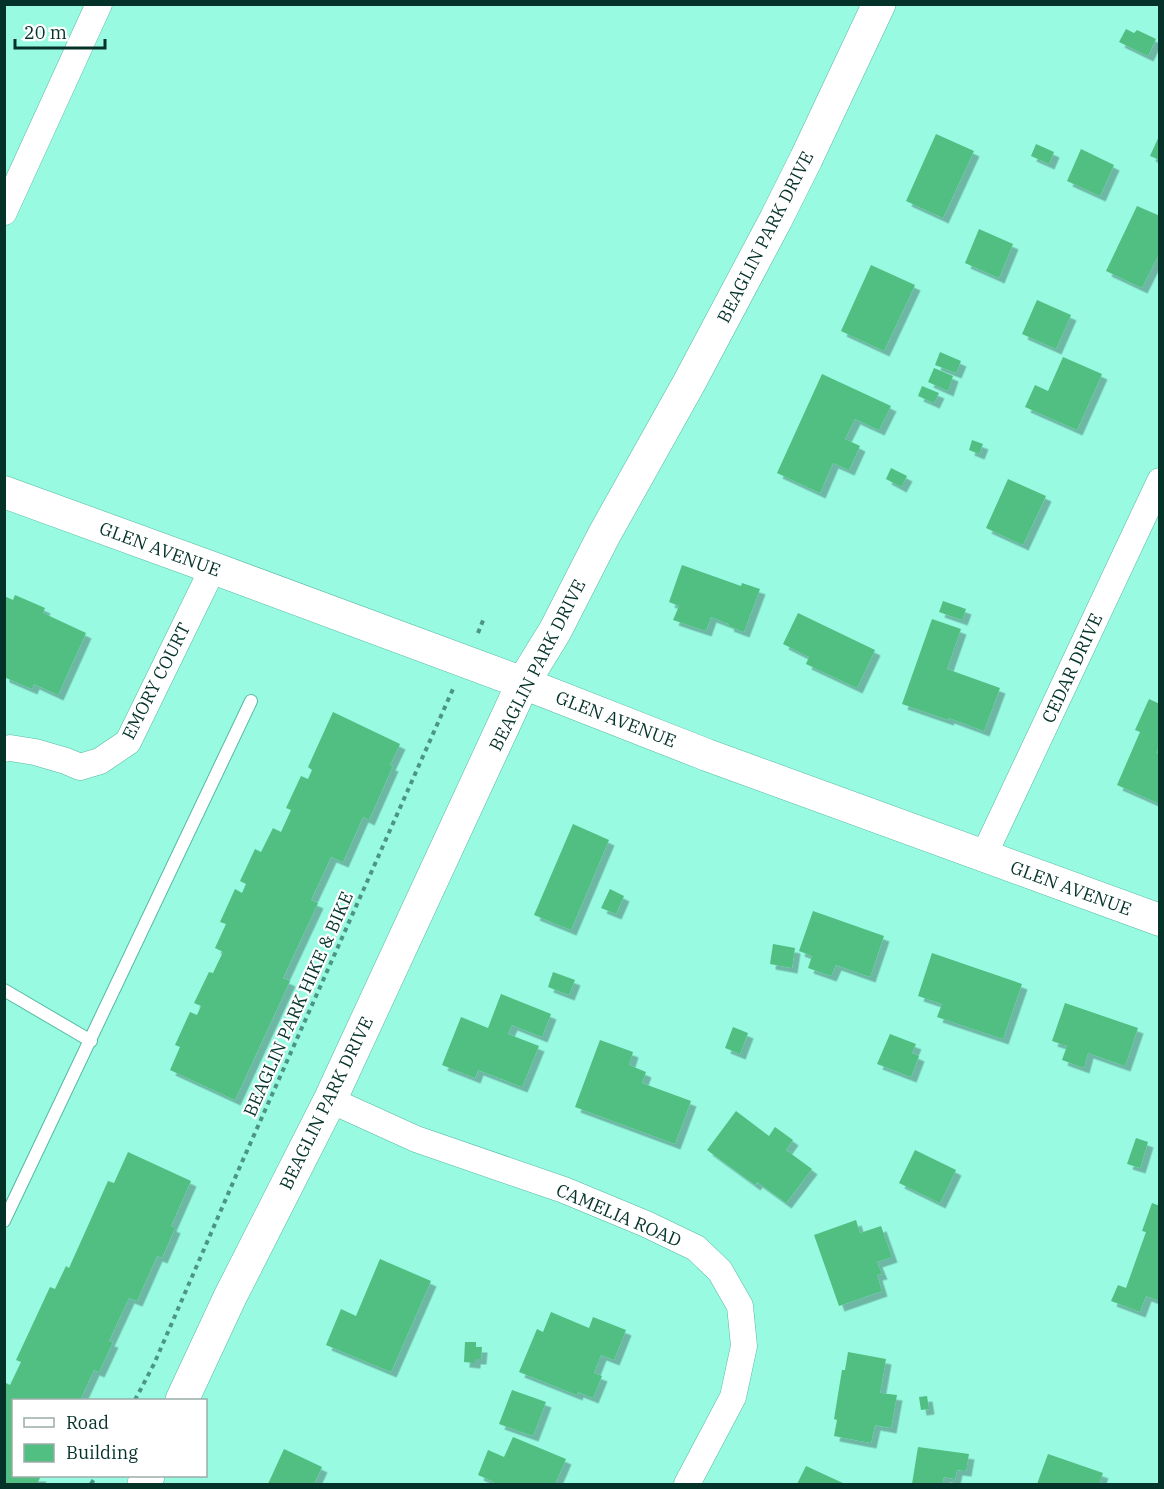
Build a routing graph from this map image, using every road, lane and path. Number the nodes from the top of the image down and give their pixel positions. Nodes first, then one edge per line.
1 (99, 4) edge
2 (879, 4) edge
3 (4, 212) edge
4 (1160, 481) edge
5 (4, 492) edge
6 (213, 568) junction
7 (484, 618) dead end
8 (465, 662) junction
9 (523, 683) junction
10 (251, 701) dead end
11 (4, 749) edge
12 (984, 855) junction
13 (1160, 920) edge
14 (4, 990) edge
15 (91, 1041) junction
16 (330, 1100) junction
17 (4, 1221) edge
18 (136, 1399) edge
19 (183, 1399) edge
20 (687, 1485) edge

1 - 3 street
2 - 9 main road, BEAGLIN PARK DRIVE
4 - 12 street, CEDAR DRIVE
5 - 6 street, GLEN AVENUE
6 - 8 street, GLEN AVENUE
6 - 11 street, EMORY COURT
7 - 8 path, BEAGLIN PARK HIKE & BIKE
8 - 9 street, GLEN AVENUE
8 - 18 path, BEAGLIN PARK HIKE & BIKE
9 - 12 street, GLEN AVENUE
9 - 16 main road, BEAGLIN PARK DRIVE
10 - 15 lane
12 - 13 street, GLEN AVENUE
14 - 15 lane
15 - 17 lane
16 - 19 main road, BEAGLIN PARK DRIVE
16 - 20 street, CAMELIA ROAD

